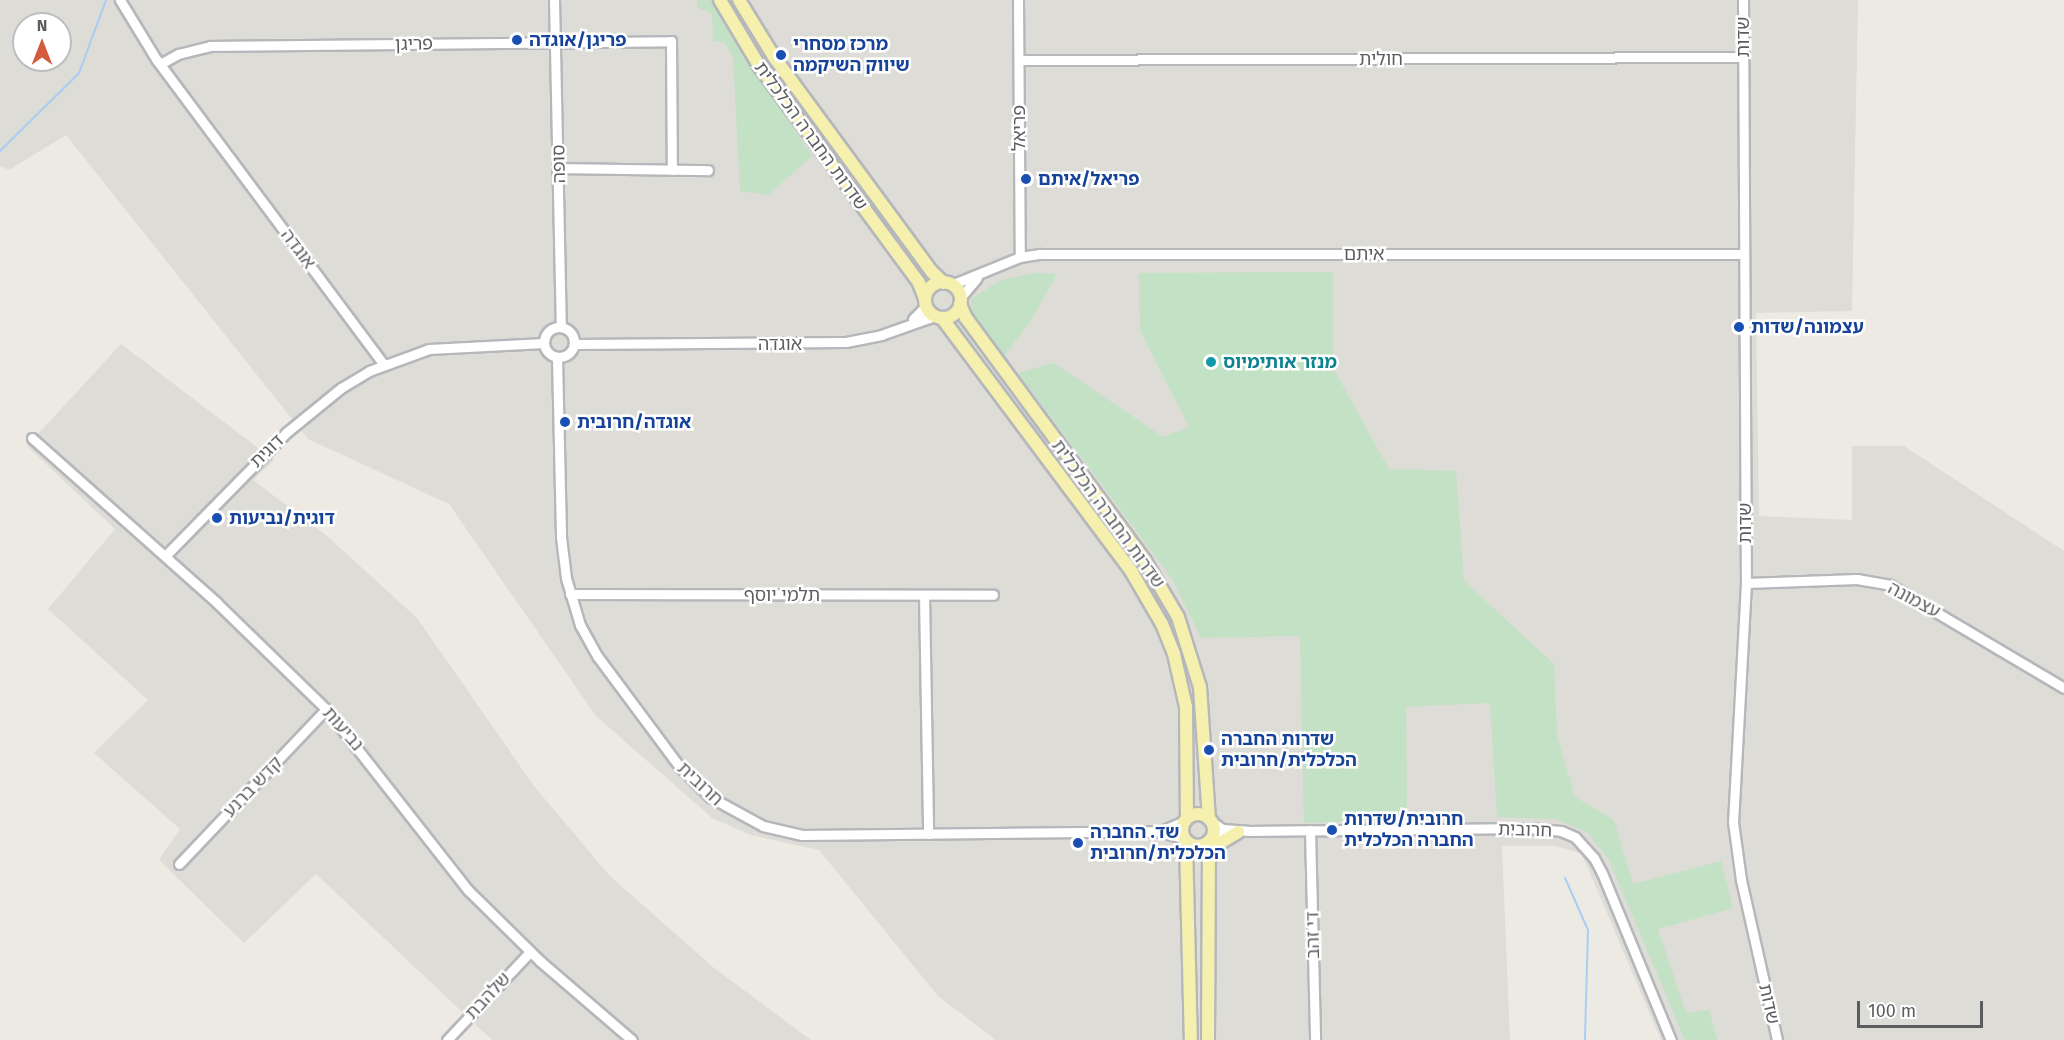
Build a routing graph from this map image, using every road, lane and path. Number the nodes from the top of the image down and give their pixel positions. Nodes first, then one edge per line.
1 (120, 0) edge
2 (554, 0) edge
3 (720, 0) edge
4 (739, 0) edge
5 (1018, 0) edge
6 (1743, 0) edge
7 (555, 43) junction
8 (1743, 57) junction
9 (1019, 60) junction
10 (160, 64) junction
11 (559, 168) junction
12 (672, 170) junction
13 (708, 170) dead end
14 (1743, 254) junction
15 (1020, 257) junction
16 (988, 270) junction
17 (947, 284) junction
18 (960, 301) junction
19 (926, 303) junction
20 (939, 317) junction
21 (909, 322) junction
22 (561, 327) junction
23 (544, 343) junction
24 (574, 344) junction
25 (557, 358) junction
26 (383, 364) junction
27 (32, 438) dead end
28 (165, 556) junction
29 (1746, 583) junction
30 (570, 594) junction
31 (924, 595) junction
32 (993, 595) dead end
33 (2064, 688) edge
34 (327, 709) junction
35 (1186, 819) junction
36 (1210, 820) junction
37 (1310, 830) junction
38 (1155, 831) junction
39 (1243, 832) junction
40 (928, 834) junction
41 (1185, 840) junction
42 (1210, 840) junction
43 (179, 864) dead end
44 (1207, 871) junction
45 (530, 952) junction
46 (447, 1040) edge
47 (632, 1040) edge
48 (1191, 1040) edge
49 (1208, 1040) edge
50 (1315, 1040) edge
51 (1671, 1040) edge
52 (1777, 1040) edge

1 - 10 street, אוגדה
2 - 7 street, סופה
3 - 19 main road, שדרות החברה הכלכלית
4 - 17 main road, שדרות החברה הכלכלית
5 - 9 street, פריאל
6 - 8 street, שדות
7 - 10 street, פריגן
7 - 11 street, סופה
7 - 12 street, פריגן
8 - 9 street, חולית
8 - 14 street, שדות
9 - 15 street, פריאל
10 - 26 street, אוגדה
11 - 12 street
11 - 22 street, סופה
12 - 13 street
14 - 15 street, איתם
14 - 29 street, שדות
15 - 16 street, איתם
16 - 17 street, איתם
16 - 18 street, איתם
17 - 18 main road
17 - 19 main road
18 - 20 main road
18 - 36 main road, שדרות החברה הכלכלית
19 - 20 main road
19 - 21 street, אוגדה
20 - 21 street, אוגדה
20 - 35 main road, שדרות החברה הכלכלית
21 - 24 street, אוגדה
22 - 23 street
22 - 24 street
23 - 25 street
23 - 26 street
24 - 25 street
25 - 30 street, חרובית
26 - 28 street, דוגית
27 - 28 street, נביעות
28 - 34 street, נביעות
29 - 33 street, עצמונה
29 - 52 street, שדות
30 - 31 street, תלמי יוסף
30 - 40 street, חרובית
31 - 32 street, תלמי יוסף
31 - 40 street
34 - 43 street, קדש ברנע
34 - 45 street, נביעות
35 - 36 main road
35 - 38 street, חרובית
35 - 41 main road
36 - 39 street, חרובית
36 - 42 main road
37 - 39 street, חרובית
37 - 50 street, די זהב
37 - 51 street, חרובית
38 - 40 street, חרובית
38 - 41 street, חרובית
39 - 42 street, חרובית
39 - 44 main road
41 - 42 main road
41 - 48 main road
42 - 44 main road
44 - 49 main road
45 - 46 street, שלהבת
45 - 47 street, נביעות

